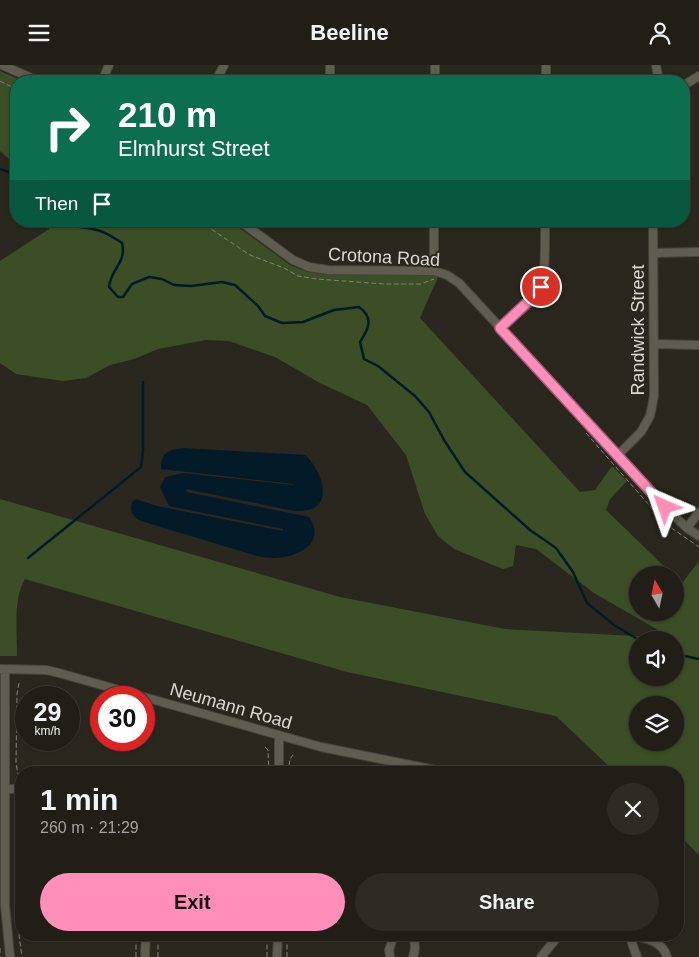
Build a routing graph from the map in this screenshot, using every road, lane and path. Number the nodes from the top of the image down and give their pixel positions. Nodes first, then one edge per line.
1 (2, 65) edge
2 (24, 75) edge
3 (208, 227) edge
4 (253, 227) edge
5 (434, 227) edge
6 (545, 227) edge
7 (653, 227) edge
8 (699, 252) edge
9 (653, 253) junction
10 (434, 271) junction
11 (441, 280) dead end
12 (500, 328) junction
13 (654, 344) junction
14 (699, 345) edge
15 (586, 433) dead end
16 (617, 456) junction
17 (699, 512) edge
18 (687, 528) junction
19 (699, 535) edge
20 (699, 547) edge
21 (3, 669) edge
22 (19, 683) dead end
23 (279, 735) junction
24 (265, 747) dead end
25 (293, 755) dead end
26 (17, 766) edge
27 (269, 766) edge
28 (279, 766) edge
29 (289, 766) edge
30 (410, 766) edge
31 (6, 789) junction
32 (15, 789) edge
33 (20, 941) edge
34 (136, 941) edge
35 (146, 941) edge
36 (158, 941) edge
37 (268, 941) edge
38 (278, 941) edge
39 (287, 941) edge
40 (392, 941) edge
41 (414, 941) edge
42 (553, 941) edge
43 (632, 941) edge
44 (650, 941) edge
45 (0, 947) edge
46 (0, 957) edge
47 (10, 957) edge
48 (22, 957) edge
49 (136, 957) edge
50 (145, 957) edge
51 (158, 957) edge
52 (267, 957) edge
53 (277, 957) edge
54 (287, 957) edge
55 (390, 957) edge
56 (413, 957) edge
57 (541, 957) edge
58 (637, 957) edge
59 (668, 957) edge

1 - 2 street
3 - 11 path
4 - 10 street, Crotona Road
5 - 10 street
6 - 12 street
7 - 9 street, Randwick Street
8 - 9 street
9 - 13 street, Randwick Street
10 - 12 street, Crotona Road
12 - 16 street, Crotona Road
13 - 14 street
13 - 16 street, Randwick Street
15 - 20 path
16 - 18 street, Crotona Road
17 - 18 street
18 - 19 street, Crotona Road
21 - 23 street, Neumann Road
21 - 31 street
22 - 26 path
23 - 28 street
23 - 30 street, Neumann Road
24 - 27 path
25 - 29 path
31 - 32 street
31 - 47 street
33 - 48 path
34 - 49 path
35 - 50 street
36 - 51 path
37 - 52 path
38 - 53 street
39 - 54 path
40 - 55 street
41 - 56 street
42 - 57 street
43 - 58 street
44 - 59 street
45 - 46 path

